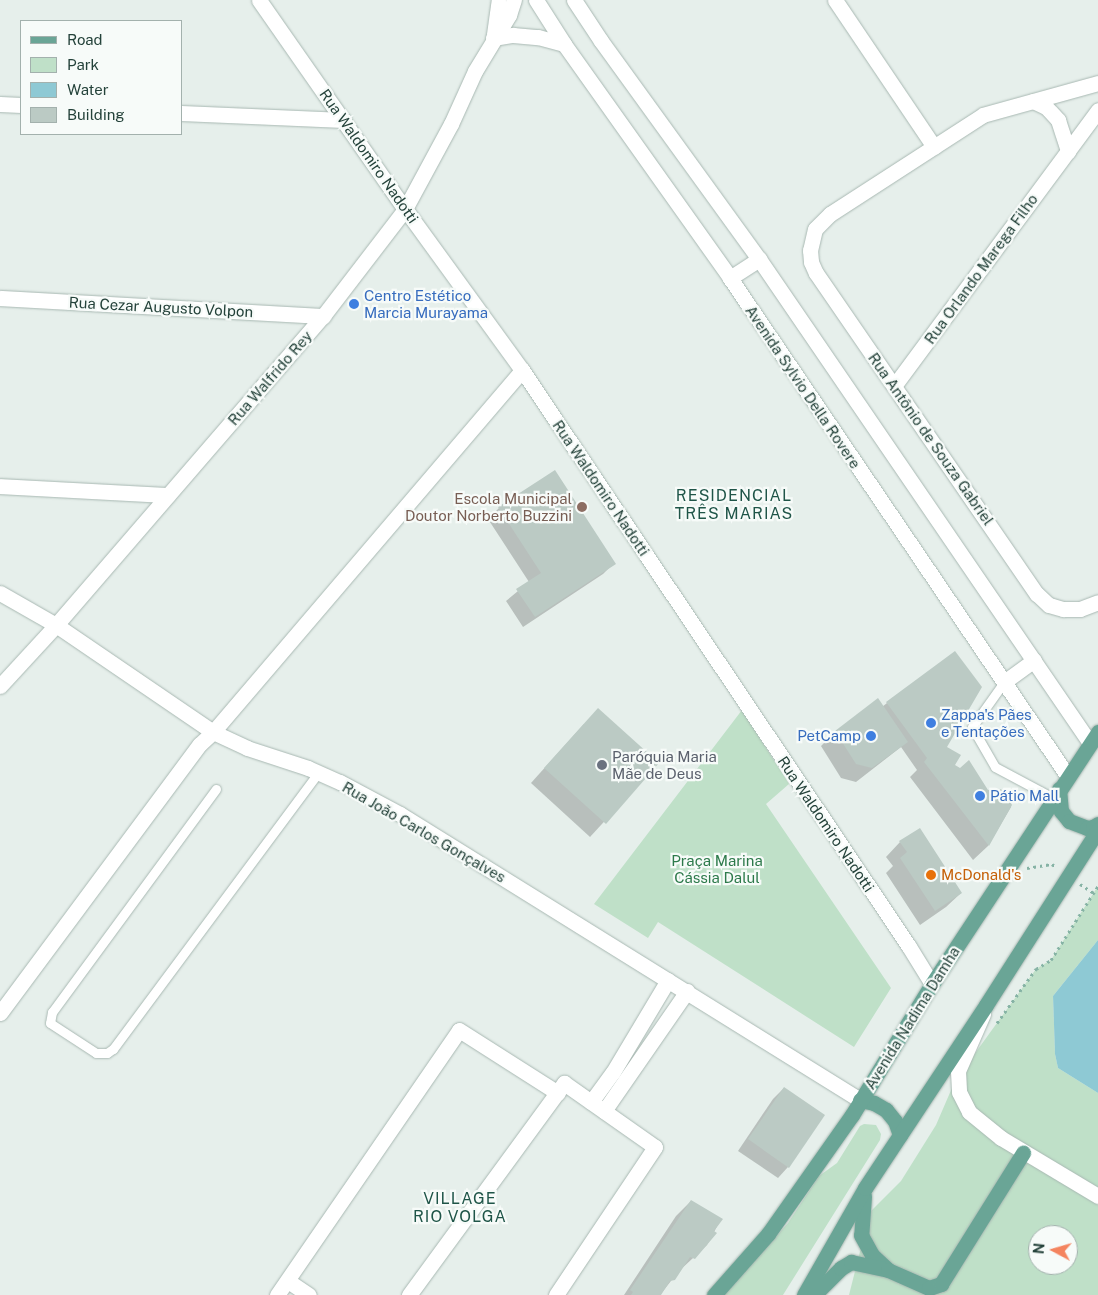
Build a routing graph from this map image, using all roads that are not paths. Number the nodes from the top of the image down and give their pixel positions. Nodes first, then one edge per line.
1 (259, 0) edge
2 (499, 0) edge
3 (514, 0) edge
4 (536, 0) edge
5 (574, 0) edge
6 (835, 0) edge
7 (493, 38) junction
8 (564, 44) junction
9 (1098, 83) edge
10 (1033, 101) junction
11 (0, 104) edge
12 (20, 105) edge
13 (1098, 110) edge
14 (182, 112) edge
15 (344, 120) junction
16 (934, 147) junction
17 (1068, 151) junction
18 (405, 209) junction
19 (759, 259) junction
20 (730, 278) junction
21 (0, 298) edge
22 (322, 316) junction
23 (522, 370) junction
24 (894, 386) junction
25 (0, 486) edge
26 (168, 495) junction
27 (0, 593) edge
28 (1098, 602) edge
29 (56, 624) junction
30 (1034, 660) junction
31 (1004, 682) junction
32 (0, 686) edge
33 (213, 732) junction
34 (1094, 737) edge
35 (318, 773) junction
36 (1067, 776) junction
37 (216, 789) dead end
38 (1056, 794) junction
39 (1098, 824) edge
40 (1098, 830) edge
41 (668, 980) junction
42 (932, 984) junction
43 (686, 991) junction
44 (986, 1005) junction
45 (0, 1013) edge
46 (841, 1089) junction
47 (558, 1093) junction
48 (860, 1100) junction
49 (598, 1106) junction
50 (852, 1115) junction
51 (900, 1135) junction
52 (1023, 1153) junction
53 (865, 1188) junction
54 (1098, 1196) edge
55 (888, 1270) junction
56 (288, 1280) junction
57 (277, 1295) edge
58 (309, 1295) edge
59 (408, 1295) edge
60 (556, 1295) edge
61 (714, 1295) edge
62 (804, 1295) edge
63 (814, 1295) edge

1 - 15 street, Rua Waldomiro Nadotti
2 - 7 street, Rua Walfrido Rey
3 - 7 street, Rua Walfrido Rey
4 - 8 street, Avenida Sylvio Della Rovere
5 - 19 street
6 - 16 street
7 - 8 street
7 - 18 street, Rua Walfrido Rey
8 - 20 street, Avenida Sylvio Della Rovere
9 - 10 street
10 - 16 street
10 - 17 street
11 - 12 street
13 - 17 street, Rua Orlando Marega Filho
14 - 15 street
15 - 18 street, Rua Waldomiro Nadotti
16 - 24 street, Rua Antônio de Souza Gabriel
17 - 24 street, Rua Orlando Marega Filho
18 - 22 street, Rua Walfrido Rey
18 - 23 street, Rua Waldomiro Nadotti
19 - 20 street
19 - 30 street
20 - 31 street, Avenida Sylvio Della Rovere
21 - 22 street, Rua Cezar Augusto Volpon
22 - 26 street, Rua Walfrido Rey
23 - 33 street
23 - 42 street, Rua Waldomiro Nadotti
24 - 28 street, Rua Antônio de Souza Gabriel
25 - 26 street
26 - 29 street, Rua Walfrido Rey
27 - 29 street, Rua João Carlos Gonçalves
29 - 32 street, Rua Walfrido Rey
29 - 33 street, Rua João Carlos Gonçalves
30 - 31 street
30 - 34 street
31 - 36 street, Avenida Sylvio Della Rovere
31 - 38 lane
33 - 35 street, Rua João Carlos Gonçalves
33 - 45 street
34 - 36 main road, Avenida Nadima Damha
35 - 37 lane
35 - 41 street, Rua João Carlos Gonçalves
36 - 38 main road, Avenida Nadima Damha
38 - 39 main road
38 - 42 main road, Avenida Nadima Damha
40 - 44 main road
41 - 43 street, Rua João Carlos Gonçalves
41 - 49 street
42 - 48 main road, Avenida Nadima Damha
43 - 46 street, Rua João Carlos Gonçalves
43 - 49 street
44 - 51 main road
44 - 52 street
46 - 48 street, Rua João Carlos Gonçalves
46 - 50 street
47 - 49 street
47 - 56 street
47 - 59 street
48 - 50 main road, Avenida Nadima Damha
48 - 51 main road
49 - 60 street
50 - 61 main road, Avenida Nadima Damha
51 - 53 main road
52 - 54 street
52 - 55 main road
53 - 55 main road
53 - 62 main road
55 - 63 main road
56 - 57 street
56 - 58 street

